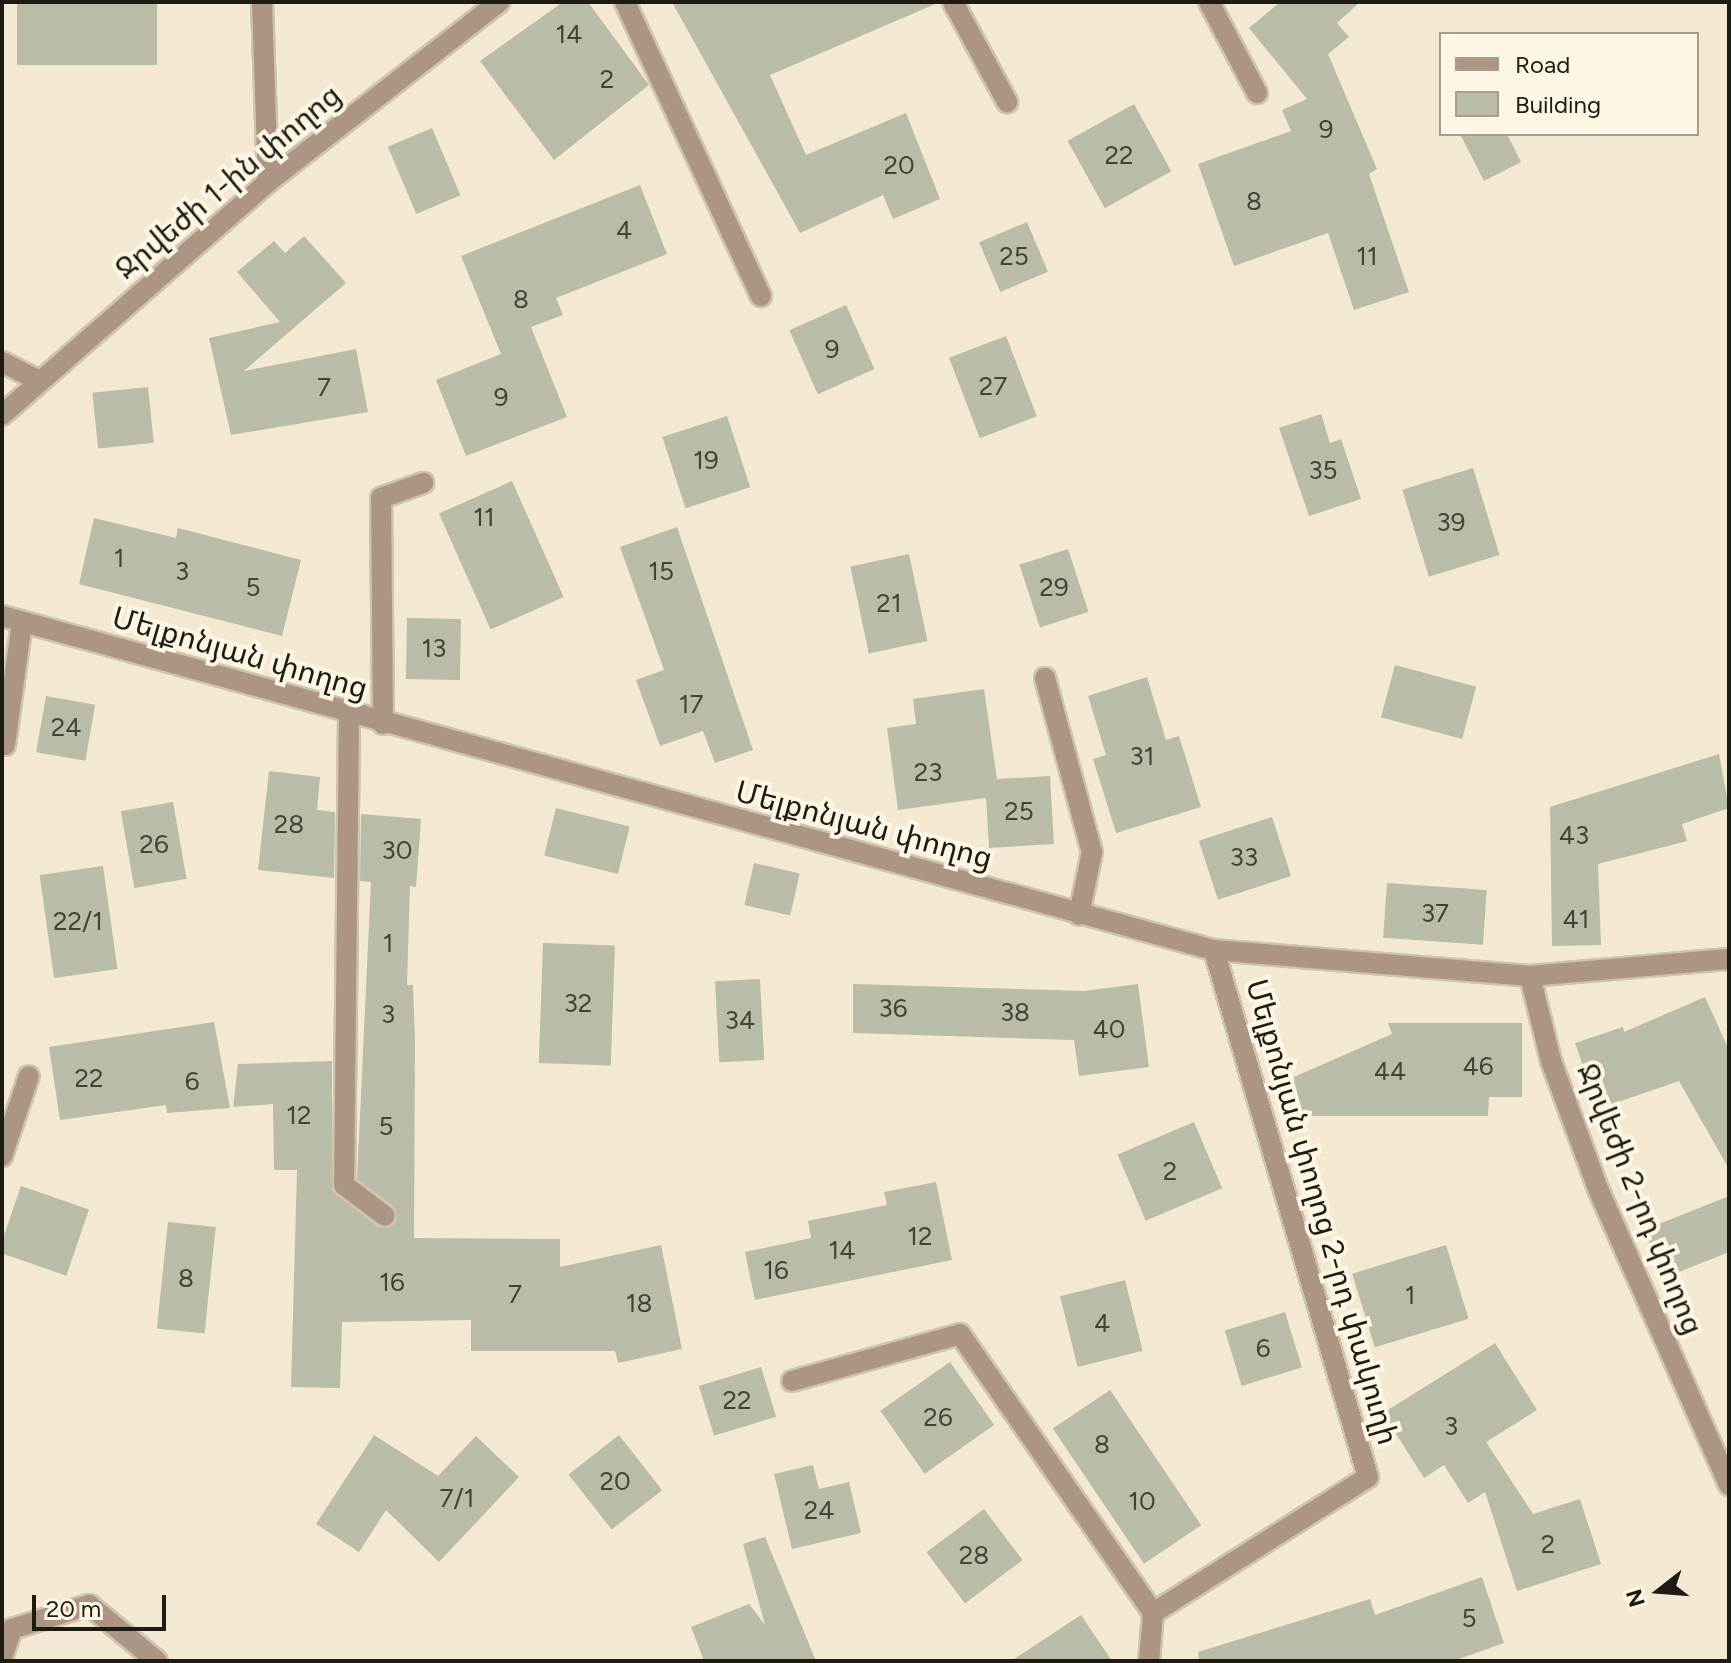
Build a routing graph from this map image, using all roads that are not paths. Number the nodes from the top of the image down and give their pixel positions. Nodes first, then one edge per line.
1 (262, 2) edge
2 (499, 2) edge
3 (625, 2) edge
4 (953, 2) edge
5 (1209, 2) edge
6 (1257, 93) dead end
7 (1007, 102) dead end
8 (268, 182) junction
9 (761, 296) dead end
10 (2, 362) edge
11 (37, 380) junction
12 (2, 415) edge
13 (423, 483) dead end
14 (12, 619) edge
15 (1045, 678) dead end
16 (349, 715) junction
17 (383, 724) junction
18 (5, 745) dead end
19 (1079, 915) junction
20 (1214, 950) junction
21 (1729, 959) edge
22 (1530, 976) junction
23 (29, 1076) dead end
24 (2, 1156) edge
25 (385, 1216) dead end
26 (792, 1381) dead end
27 (1729, 1485) edge
28 (1153, 1613) junction
29 (2, 1657) edge
30 (1145, 1658) edge
31 (157, 1661) edge

1 - 8 street
2 - 8 street, Ջրվեժի 1-ին փողոց
3 - 9 street
4 - 7 street
5 - 6 street
8 - 11 street, Ջրվեժի 1-ին փողոց
10 - 11 street
11 - 12 street, Ջրվեժի 1-ին փողոց
13 - 17 street
14 - 16 street, Մելքոնյան փողոց
14 - 18 street
15 - 19 street
16 - 17 street, Մելքոնյան փողոց
16 - 25 street
17 - 19 street, Մելքոնյան փողոց
19 - 20 street, Մելքոնյան փողոց
20 - 22 street, Մելքոնյան փողոց
20 - 28 street, Մելքոնյան փողոց 2-րդ փակուղի
21 - 22 street, Մելքոնյան փողոց
22 - 27 street, Ջրվեժի 2-րդ փողոց
23 - 24 street
26 - 28 street
28 - 30 street
29 - 31 street

